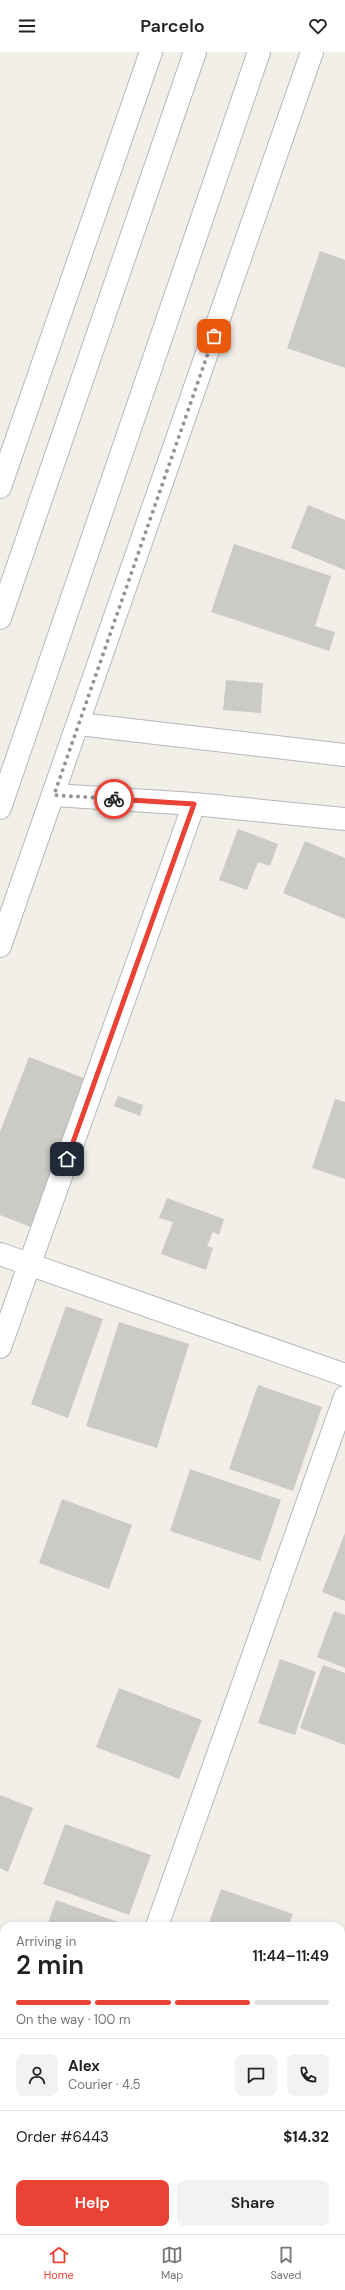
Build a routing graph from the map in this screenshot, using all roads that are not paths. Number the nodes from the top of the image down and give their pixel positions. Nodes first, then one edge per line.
1 (151, 52) edge
2 (196, 52) edge
3 (259, 52) edge
4 (312, 52) edge
5 (0, 488) edge
6 (0, 618) edge
7 (79, 724) junction
8 (345, 755) edge
9 (54, 795) junction
10 (194, 804) junction
11 (0, 808) edge
12 (345, 819) edge
13 (0, 946) edge
14 (0, 1254) edge
15 (30, 1263) junction
16 (0, 1347) edge
17 (345, 1375) edge
18 (345, 1397) edge
19 (158, 1922) edge

1 - 5 street
2 - 6 street
3 - 11 street
4 - 7 street
7 - 8 street
7 - 9 street
9 - 10 street
9 - 13 street
10 - 12 street
10 - 15 street
14 - 15 street
15 - 16 street
15 - 17 street
18 - 19 street

